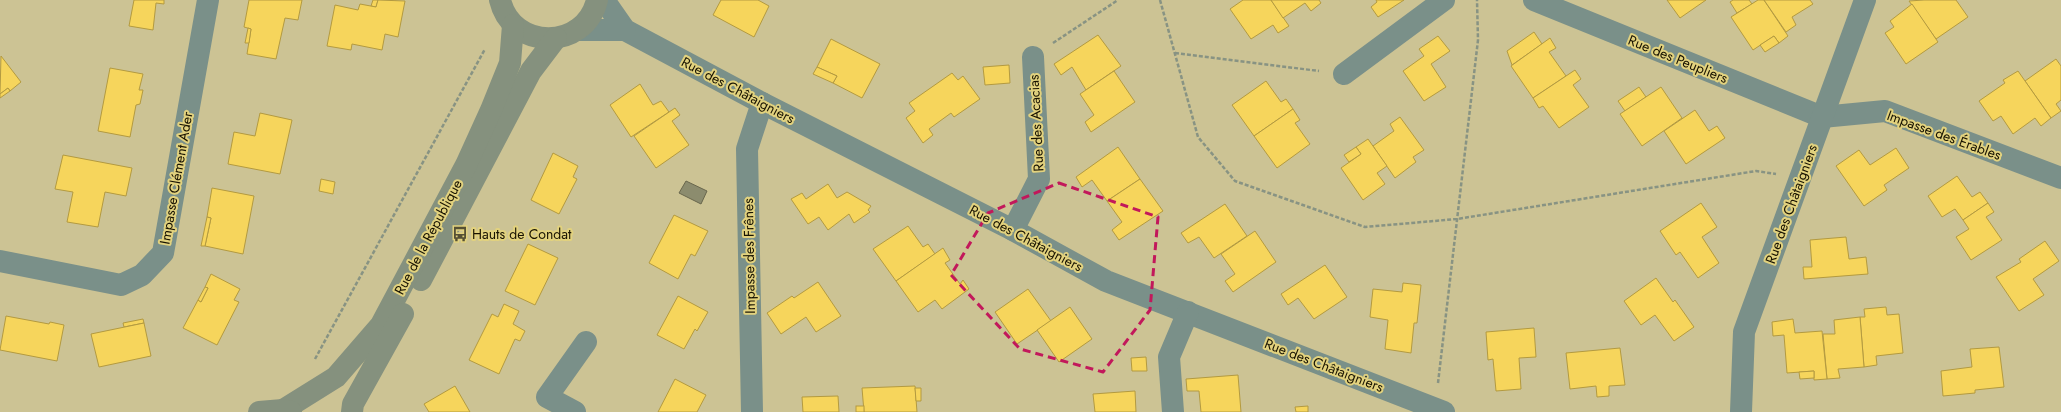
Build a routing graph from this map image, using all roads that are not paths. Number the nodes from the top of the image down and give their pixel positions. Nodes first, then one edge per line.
1 (208, 0) edge
2 (500, 0) edge
3 (597, 0) edge
4 (604, 0) edge
5 (1444, 0) edge
6 (1534, 0) edge
7 (1866, 0) edge
8 (513, 25) junction
9 (577, 30) junction
10 (625, 30) junction
11 (556, 38) junction
12 (1032, 57) road end
13 (1344, 74) road end
14 (762, 103) junction
15 (1822, 117) junction
16 (2061, 178) edge
17 (1013, 230) junction
18 (0, 262) edge
19 (1188, 312) junction
20 (586, 342) dead end
21 (1440, 410) edge
22 (287, 411) edge
23 (259, 412) edge
24 (352, 412) edge
25 (575, 412) edge
26 (752, 412) edge
27 (1173, 412) edge
28 (1741, 412) edge

1 - 18 street, Impasse Clément Ader
2 - 8 main road
3 - 9 main road
4 - 10 street, Rue des Châtaigniers
5 - 13 street
6 - 15 street, Rue des Peupliers
7 - 15 street, Rue des Châtaigniers
8 - 11 main road
8 - 22 main road, Rue de la République
9 - 10 street, Rue des Châtaigniers
9 - 11 main road
10 - 14 street, Rue des Châtaigniers
11 - 24 main road, Rue de la République
12 - 17 street, Rue des Acacias
14 - 17 street, Rue des Châtaigniers
14 - 26 street, Impasse des Frênes
15 - 16 street, Impasse des Érables
15 - 28 street, Rue des Châtaigniers
17 - 19 street, Rue des Châtaigniers
19 - 21 street, Rue des Châtaigniers
19 - 27 street
20 - 25 street
22 - 23 main road

